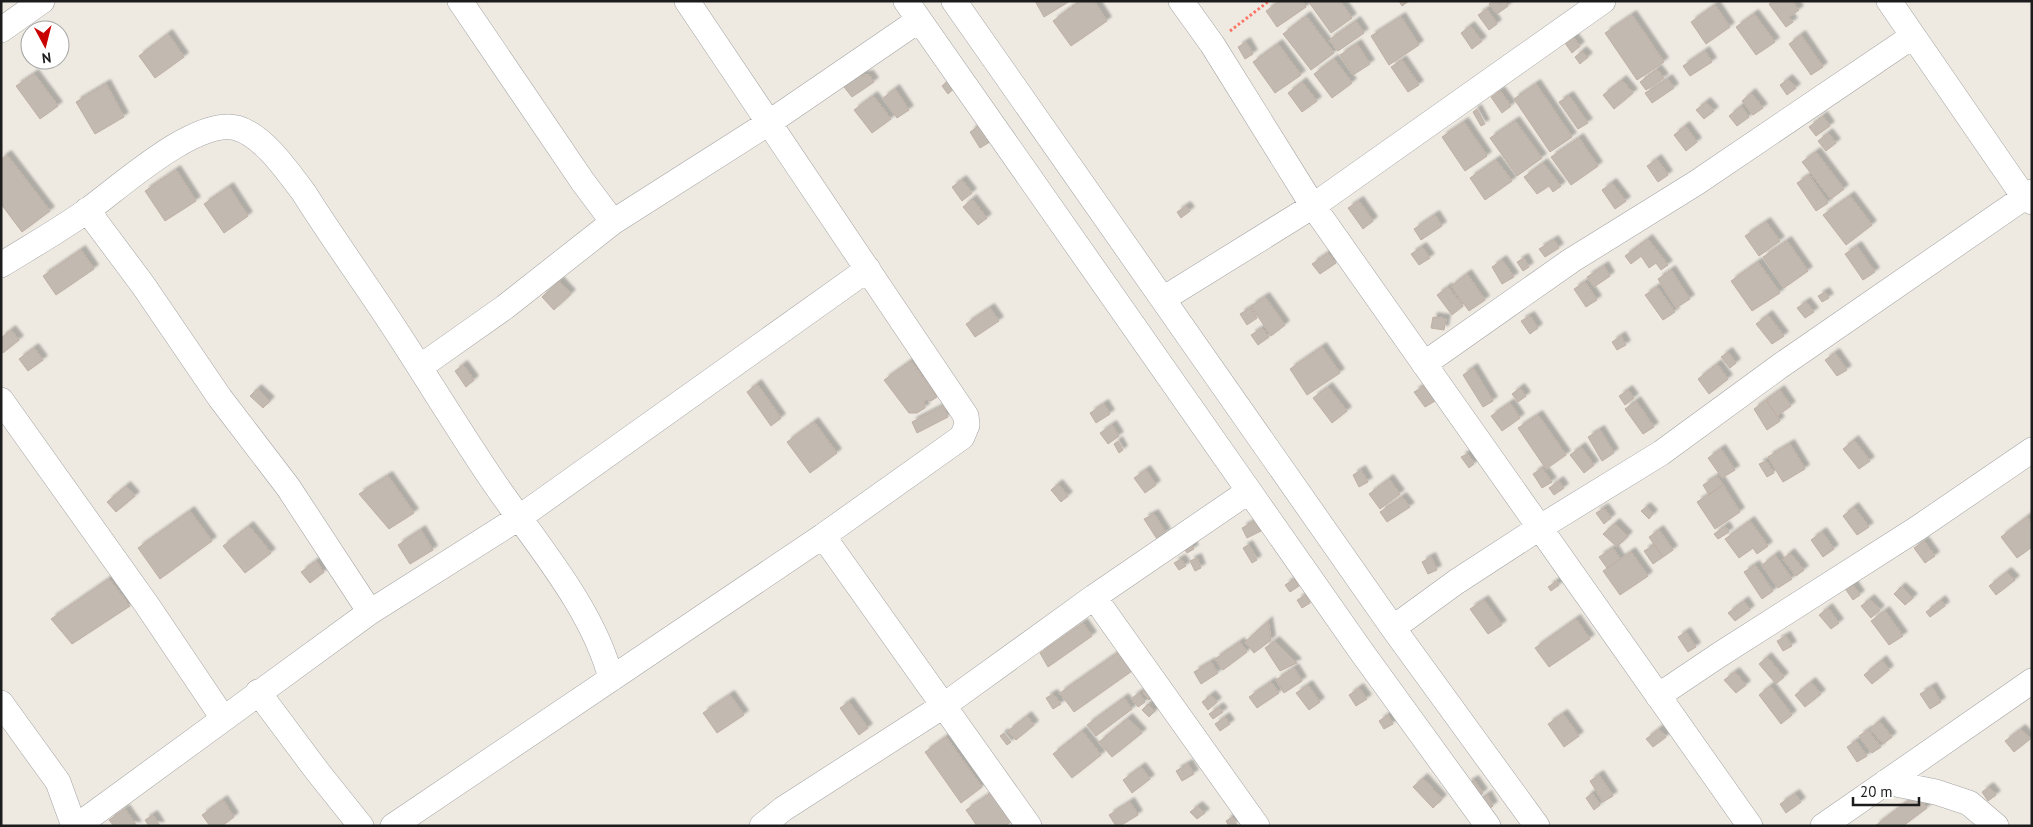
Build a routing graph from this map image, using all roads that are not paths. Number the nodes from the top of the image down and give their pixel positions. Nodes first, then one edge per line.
1 (42, 1) edge
2 (460, 1) edge
3 (687, 1) edge
4 (954, 1) edge
5 (1181, 1) edge
6 (1603, 1) edge
7 (1889, 1) edge
8 (913, 11) edge
9 (1, 30) edge
10 (1913, 36) junction
11 (770, 122) junction
12 (2029, 197) edge
13 (1313, 206) junction
14 (87, 210) junction
15 (613, 222) junction
16 (1, 265) edge
17 (868, 269) junction
18 (1163, 300) junction
19 (1424, 364) junction
20 (420, 367) junction
21 (1, 400) edge
22 (2032, 450) edge
23 (1249, 491) junction
24 (520, 517) junction
25 (1539, 528) junction
26 (823, 536) junction
27 (1094, 597) junction
28 (370, 612) junction
29 (1393, 628) junction
30 (611, 679) junction
31 (2032, 681) edge
32 (258, 692) junction
33 (1658, 696) junction
34 (1, 703) edge
35 (943, 706) junction
36 (223, 718) junction
37 (1886, 782) junction
38 (76, 826) edge
39 (361, 826) edge
40 (393, 826) edge
41 (762, 826) edge
42 (1029, 826) edge
43 (1257, 826) edge
44 (1488, 826) edge
45 (1537, 826) edge
46 (1750, 826) edge
47 (1823, 826) edge
48 (1996, 826) edge

1 - 9 street
2 - 15 street
3 - 11 street
4 - 18 street
5 - 13 street
6 - 13 street
7 - 10 street
8 - 11 street
8 - 23 street
10 - 12 street
10 - 19 street
11 - 15 street
11 - 17 street
12 - 25 street
13 - 18 street
13 - 19 street
14 - 16 street
14 - 20 street
14 - 28 street
15 - 20 street
17 - 24 street
17 - 26 street
18 - 29 street
19 - 25 street
20 - 24 street
21 - 36 street
22 - 33 street
23 - 27 street
23 - 44 street
24 - 28 street
24 - 30 street
25 - 29 street
25 - 33 street
26 - 30 street
26 - 35 street
27 - 35 street
27 - 43 street
28 - 32 street
29 - 45 street
30 - 40 street
31 - 37 street
32 - 36 street
32 - 39 street
33 - 46 street
34 - 38 street
35 - 41 street
35 - 42 street
36 - 38 street
37 - 47 street
37 - 48 street

